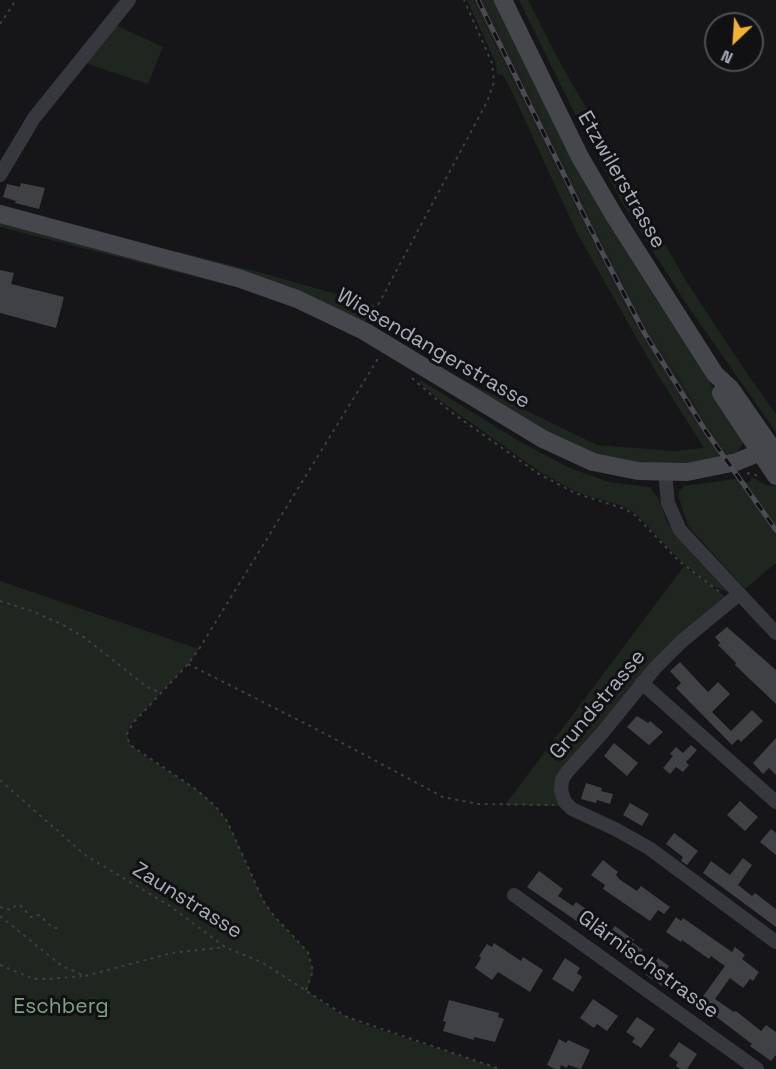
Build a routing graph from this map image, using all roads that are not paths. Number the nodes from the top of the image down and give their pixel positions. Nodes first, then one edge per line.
1 (129, 0) edge
2 (503, 0) edge
3 (0, 176) edge
4 (0, 214) edge
5 (768, 450) edge
6 (665, 473) junction
7 (776, 476) edge
8 (739, 594) junction
9 (776, 633) edge
10 (642, 683) junction
11 (776, 802) edge
12 (514, 895) dead end
13 (776, 942) edge
14 (757, 1069) edge

1 - 3 street
2 - 5 main road, Etzwilerstrasse
4 - 6 main road, Wiesendangerstrasse
5 - 6 main road, Wiesendangerstrasse
5 - 7 main road, Etzwilerstrasse
6 - 8 street
8 - 9 street
8 - 10 street, Grundstrasse
10 - 11 street
10 - 13 street, Grundstrasse
12 - 14 street, Glärnischstrasse

